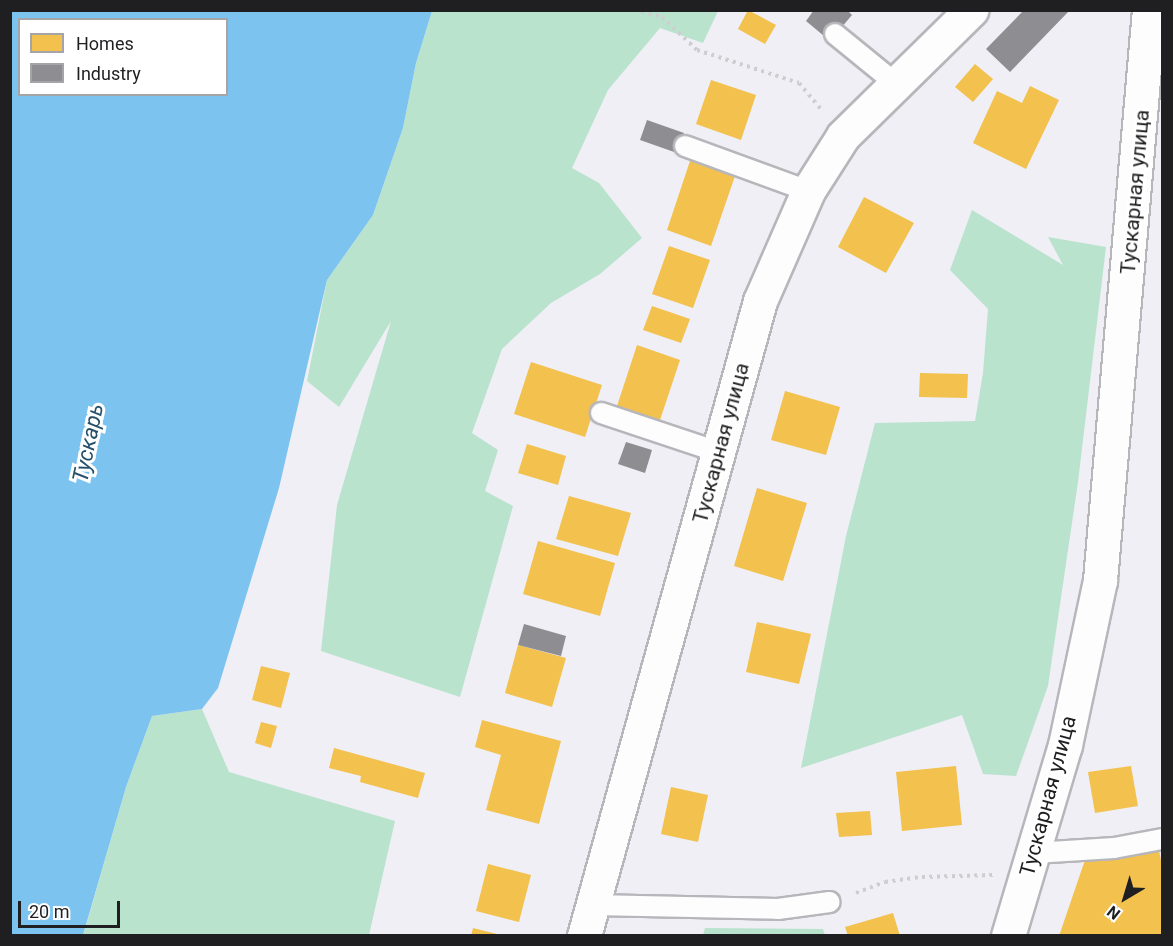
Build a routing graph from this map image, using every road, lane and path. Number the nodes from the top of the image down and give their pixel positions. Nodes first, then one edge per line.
1 (634, 10) edge
2 (1149, 10) edge
3 (959, 14) edge
4 (836, 34) dead end
5 (896, 83) junction
6 (843, 136) junction
7 (685, 146) dead end
8 (808, 191) junction
9 (601, 413) dead end
10 (718, 452) junction
11 (1162, 839) edge
12 (1034, 853) junction
13 (1001, 874) dead end
14 (830, 903) joint
15 (593, 905) junction
16 (584, 936) edge
17 (1008, 936) edge

1 - 6 path
2 - 12 street, Тускарная улица
3 - 5 street, Тускарная улица
4 - 5 lane
5 - 6 street, Тускарная улица
6 - 8 street, Тускарная улица
7 - 8 lane
8 - 10 street, Тускарная улица
9 - 10 lane
10 - 15 street, Тускарная улица
11 - 12 lane
12 - 17 street, Тускарная улица
13 - 14 path
14 - 15 lane
15 - 16 street, Тускарная улица

